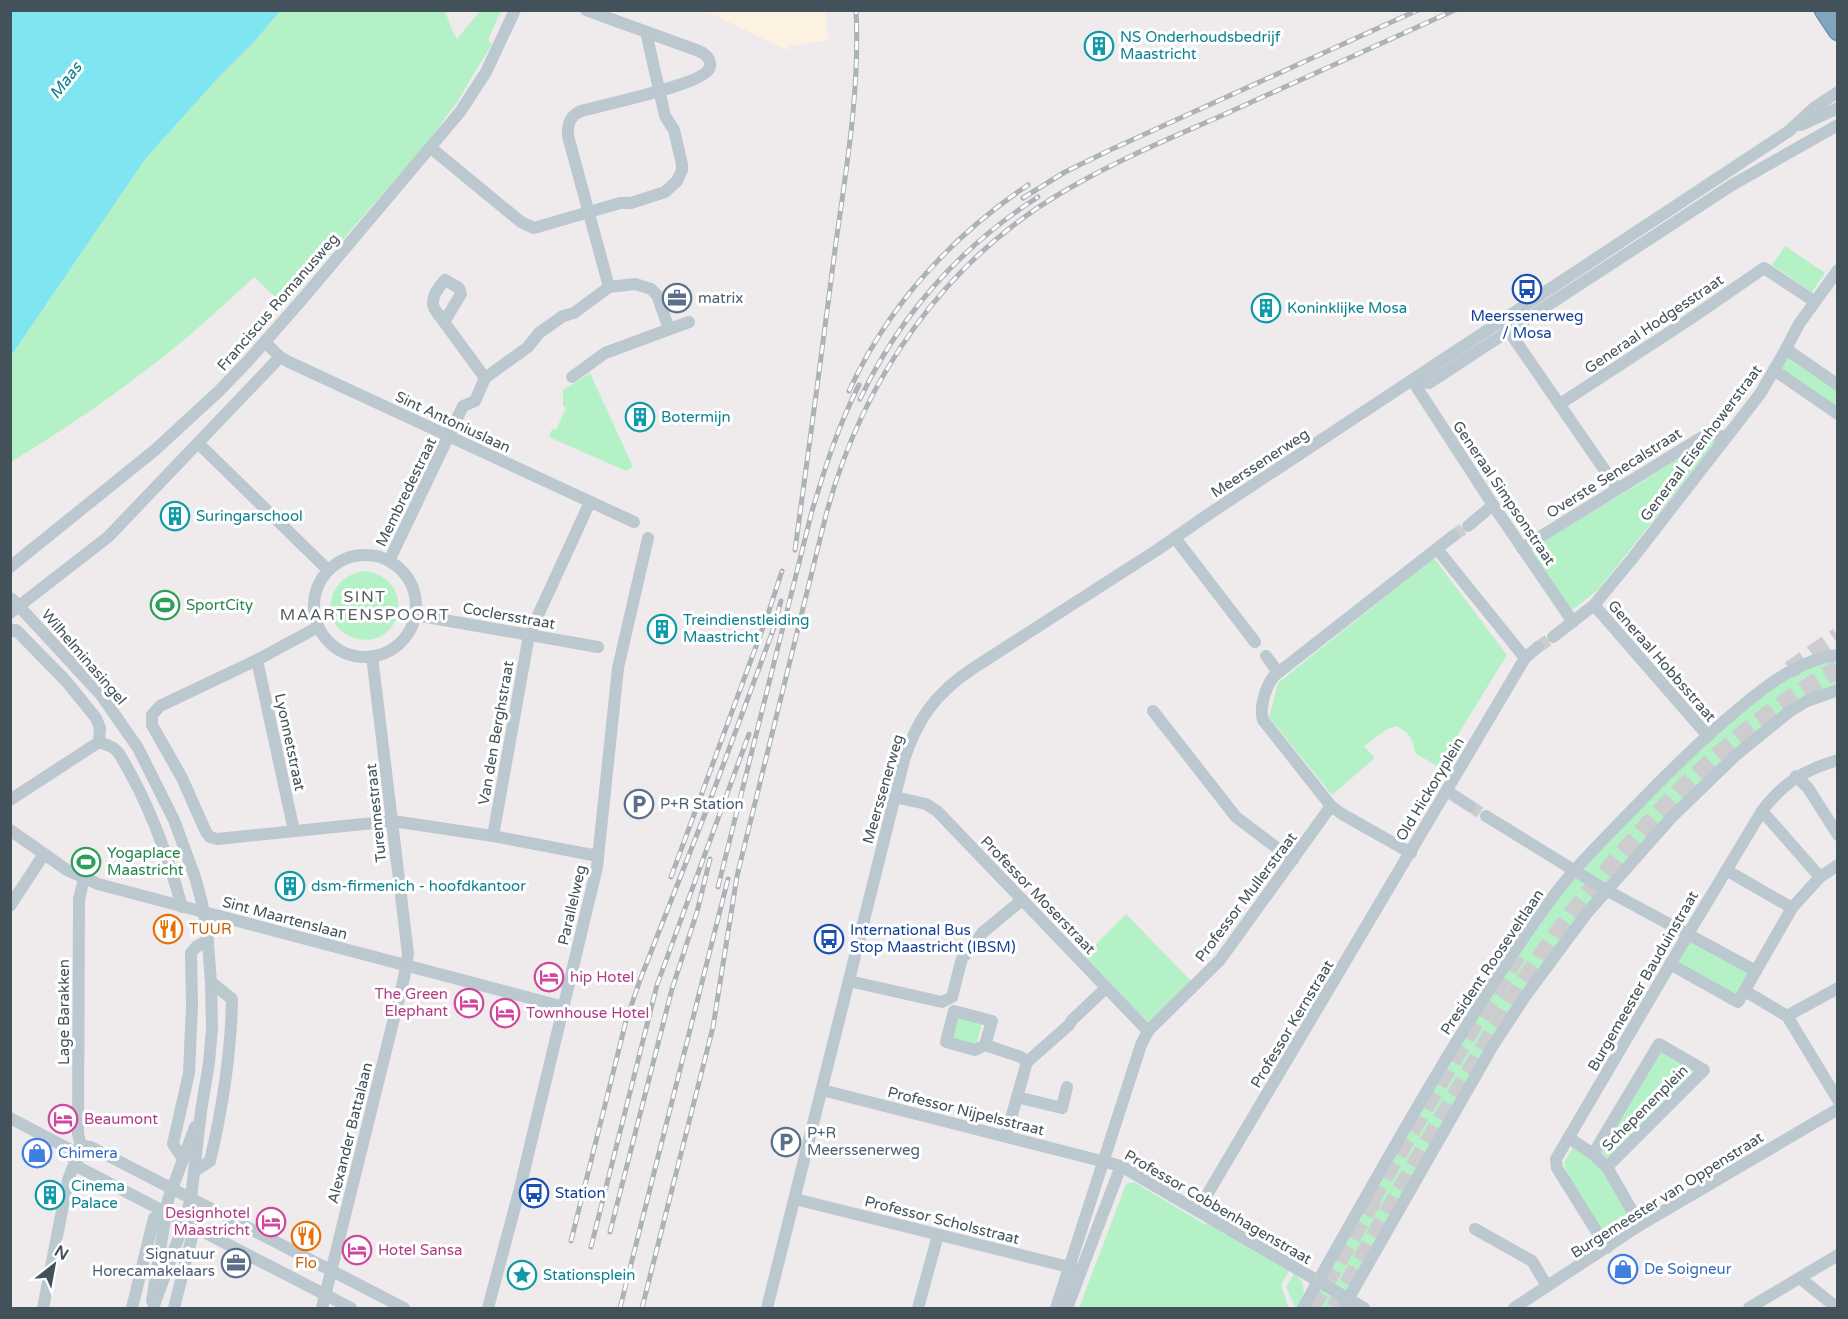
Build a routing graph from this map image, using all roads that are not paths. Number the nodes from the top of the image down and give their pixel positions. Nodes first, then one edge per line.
1 (515, 10) edge
2 (586, 10) edge
3 (646, 32) junction
4 (659, 92) junction
5 (1838, 92) edge
6 (1838, 108) edge
7 (1836, 125) edge
8 (1789, 131) junction
9 (431, 148) junction
10 (1725, 173) junction
11 (1732, 184) junction
12 (588, 213) junction
13 (1838, 270) edge
14 (609, 288) junction
15 (1814, 301) junction
16 (444, 322) dead end
17 (689, 322) dead end
18 (1504, 325) junction
19 (669, 329) junction
20 (265, 342) junction
21 (1786, 349) junction
22 (280, 357) junction
23 (1774, 370) junction
24 (572, 377) dead end
25 (485, 378) junction
26 (1412, 381) junction
27 (1838, 385) edge
28 (1560, 404) junction
29 (1838, 414) edge
30 (449, 437) junction
31 (1725, 437) junction
32 (198, 443) junction
33 (1617, 488) junction
34 (590, 502) junction
35 (1493, 505) junction
36 (634, 522) dead end
37 (1468, 526) tunnel mouth
38 (1453, 536) tunnel mouth
39 (648, 538) dead end
40 (1175, 538) junction
41 (1522, 548) junction
42 (1437, 549) junction
43 (389, 561) junction
44 (10, 567) edge
45 (328, 570) junction
46 (11, 598) edge
47 (1594, 605) junction
48 (10, 614) edge
49 (415, 615) junction
50 (1573, 622) junction
51 (318, 627) junction
52 (11, 630) edge
53 (529, 635) junction
54 (1553, 637) tunnel mouth
55 (1255, 642) dead end
56 (598, 647) dead end
57 (1538, 647) tunnel mouth
58 (1838, 655) edge
59 (372, 656) junction
60 (1266, 656) dead end
61 (1525, 658) junction
62 (256, 660) junction
63 (1278, 672) junction
64 (1838, 690) edge
65 (1153, 711) dead end
66 (1708, 736) junction
67 (99, 742) junction
68 (1838, 760) edge
69 (1796, 776) junction
70 (1447, 791) junction
71 (895, 797) junction
72 (10, 800) edge
73 (1331, 806) junction
74 (1470, 806) tunnel mouth
75 (1762, 811) junction
76 (1486, 816) tunnel mouth
77 (393, 821) junction
78 (10, 830) edge
79 (294, 831) junction
80 (1838, 835) edge
81 (493, 836) junction
82 (1411, 853) junction
83 (44, 854) junction
84 (598, 856) junction
85 (1293, 860) junction
86 (1838, 865) edge
87 (1726, 870) junction
88 (1575, 871) junction
89 (1820, 877) junction
90 (84, 879) junction
91 (1606, 890) junction
92 (1022, 900) junction
93 (10, 906) edge
94 (182, 907) junction
95 (1792, 908) junction
96 (204, 912) junction
97 (1688, 934) junction
98 (208, 940) junction
99 (1670, 964) junction
100 (407, 966) junction
101 (1756, 971) junction
102 (849, 981) junction
103 (211, 982) junction
104 (1106, 988) junction
105 (1838, 988) edge
106 (1741, 997) junction
107 (564, 1007) junction
108 (1788, 1016) junction
109 (1148, 1031) junction
110 (985, 1045) dead end
111 (1027, 1062) junction
112 (1067, 1087) dead end
113 (822, 1090) junction
114 (1017, 1097) junction
115 (1838, 1100) edge
116 (1838, 1109) edge
117 (201, 1111) junction
118 (10, 1118) edge
119 (1006, 1136) junction
120 (1569, 1138) junction
121 (75, 1152) junction
122 (1593, 1154) junction
123 (183, 1159) junction
124 (1102, 1160) junction
125 (1121, 1166) junction
126 (1607, 1167) junction
127 (195, 1171) junction
128 (171, 1188) junction
129 (191, 1198) junction
130 (795, 1199) junction
131 (1198, 1210) junction
132 (166, 1214) junction
133 (184, 1223) junction
134 (1640, 1225) junction
135 (1475, 1229) dead end
136 (938, 1235) junction
137 (1607, 1248) junction
138 (1838, 1256) edge
139 (1075, 1269) junction
140 (331, 1271) junction
141 (1800, 1278) junction
142 (1318, 1282) junction
143 (1547, 1286) junction
144 (325, 1295) junction
145 (1345, 1304) edge
146 (43, 1308) edge
147 (132, 1308) edge
148 (153, 1308) edge
149 (174, 1308) edge
150 (322, 1308) edge
151 (351, 1308) edge
152 (404, 1308) edge
153 (488, 1308) edge
154 (767, 1308) edge
155 (918, 1308) edge
156 (1056, 1308) edge
157 (1067, 1308) edge
158 (1303, 1308) edge
159 (1364, 1308) edge
160 (1514, 1308) edge
161 (1749, 1308) edge
162 (1837, 1308) edge

1 - 9 street, Franciscus Romanusweg
2 - 3 street
3 - 4 street
3 - 4 street
4 - 12 street
4 - 12 street
5 - 8 street, Meerssenerweg
6 - 8 street, Meerssenerweg
7 - 11 street, Meerssenerweg
8 - 10 street, Meerssenerweg
9 - 12 street
9 - 20 street, Franciscus Romanusweg
10 - 11 street
10 - 18 street, Meerssenerweg
11 - 18 street, Meerssenerweg
12 - 14 street
13 - 15 street, Generaal Eisenhowerstraat
14 - 19 street
14 - 25 street
15 - 21 street, Generaal Eisenhowerstraat
15 - 28 street, Generaal Hodgesstraat
16 - 25 street
17 - 19 street
18 - 26 street, Meerssenerweg
18 - 28 street
19 - 24 street
20 - 22 street, Sint Antoniuslaan
20 - 44 street, Franciscus Romanusweg
21 - 23 street, Generaal Eisenhowerstraat
21 - 27 street
22 - 30 street, Sint Antoniuslaan
22 - 32 street
23 - 29 street
23 - 31 street, Generaal Eisenhowerstraat
25 - 30 street, Membredestraat
26 - 35 street, Generaal Simpsonstraat
26 - 40 street, Meerssenerweg
28 - 33 street
30 - 34 street, Sint Antoniuslaan
30 - 43 street, Membredestraat
31 - 33 street, Overste Senecalstraat
31 - 47 street, Generaal Eisenhowerstraat
32 - 45 street
32 - 48 street
33 - 41 street, Overste Senecalstraat
34 - 36 street, Sint Antoniuslaan
34 - 53 street, Van den Berghstraat
35 - 37 street
35 - 41 street, Generaal Simpsonstraat
38 - 42 street, Old Hickoryplein
39 - 84 street, Parallelweg
40 - 55 street
40 - 71 street, Meerssenerweg
41 - 50 street, Generaal Simpsonstraat
42 - 61 street
42 - 63 street, Old Hickoryplein
43 - 45 street
43 - 49 street
45 - 51 street
46 - 96 street, Wilhelminasingel, bridge
47 - 50 street, Generaal Eisenhowerstraat
47 - 66 street, Generaal Hobbsstraat
49 - 53 street, Coclersstraat
49 - 59 street
50 - 54 street
51 - 59 street
51 - 62 street
52 - 67 street, Wilhelminasingel
53 - 56 street, Coclersstraat
53 - 81 street, Van den Berghstraat
57 - 61 street, Old Hickoryplein
58 - 66 street, President Rooseveltlaan
59 - 77 street, Turennestraat
60 - 63 street
61 - 70 street, Old Hickoryplein
62 - 79 street, Lyonnetstraat
62 - 79 street
63 - 73 street, Old Hickoryplein
64 - 91 street
65 - 85 street
66 - 88 street, President Rooseveltlaan
67 - 72 street
67 - 94 street
68 - 69 street, Burgemeester Bauduinstraat
69 - 75 street, Burgemeester Bauduinstraat
69 - 80 street
70 - 74 street
70 - 82 street, Old Hickoryplein
71 - 92 street, Professor Moserstraat
71 - 102 street, Meerssenerweg
73 - 82 street, Old Hickoryplein
73 - 85 street, Professor Mullerstraat
75 - 87 street, Burgemeester Bauduinstraat
75 - 89 street
76 - 88 street
77 - 79 street
77 - 81 street
77 - 100 street, Turennestraat
78 - 83 street, Sint Maartenslaan
81 - 84 street
82 - 131 street, Professor Kernstraat
83 - 90 street, Sint Maartenslaan
83 - 93 street
84 - 107 street, Parallelweg
85 - 109 street, Professor Mullerstraat
86 - 89 street
87 - 95 street
87 - 97 street, Burgemeester Bauduinstraat
88 - 91 street
88 - 142 street, President Rooseveltlaan
89 - 95 street
90 - 94 street, Sint Maartenslaan
90 - 121 street, Lage Barakken
91 - 97 street
91 - 145 street
92 - 102 street
92 - 104 street, Professor Moserstraat
94 - 96 street, Sint Maartenslaan
95 - 101 street
96 - 98 street, Wilhelminasingel
96 - 100 street, Sint Maartenslaan
97 - 99 street, Burgemeester Bauduinstraat
97 - 101 street
98 - 103 street, Wilhelminasingel
98 - 123 street
99 - 106 street
99 - 120 street, Burgemeester Bauduinstraat
100 - 107 street, Sint Maartenslaan
100 - 140 street, Alexander Battalaan
101 - 106 street
102 - 113 street, Meerssenerweg
103 - 117 street, Wilhelminasingel
103 - 127 street
104 - 109 street, Professor Moserstraat
104 - 111 street
105 - 108 street
106 - 108 street
107 - 153 street, Parallelweg
108 - 115 street
109 - 124 street, Professor Mullerstraat
110 - 111 street
111 - 114 street
112 - 114 street
113 - 119 street, Professor Nijpelsstraat
113 - 130 street, Meerssenerweg
114 - 119 street
116 - 134 street, Burgemeester van Oppenstraat
117 - 123 street, Wilhelminasingel
117 - 127 street, Wilhelminasingel
118 - 121 street
119 - 124 street, Professor Nijpelsstraat
120 - 122 street
120 - 137 street, Burgemeester Bauduinstraat
121 - 128 street
121 - 132 street
121 - 146 street, Lage Barakken
122 - 126 street
122 - 126 street, Schepenenplein
123 - 128 street, Wilhelminasingel
124 - 125 street, Professor Cobbenhagenstraat
124 - 139 street, Professor Mullerstraat
125 - 131 street, Professor Cobbenhagenstraat
125 - 139 street
126 - 134 street
127 - 129 street, Wilhelminasingel
128 - 129 street
128 - 132 street, Wilhelminasingel
129 - 133 street, Wilhelminasingel
129 - 140 street
130 - 136 street, Professor Scholsstraat
130 - 154 street, Meerssenerweg
131 - 142 street, Professor Cobbenhagenstraat
132 - 133 street
132 - 147 street
132 - 148 street, Wilhelminasingel
133 - 144 street
133 - 148 street, Wilhelminasingel
133 - 149 street, Wilhelminasingel
134 - 137 street, Burgemeester van Oppenstraat
135 - 143 street
136 - 139 street, Professor Scholsstraat
136 - 155 street
137 - 143 street, Burgemeester van Oppenstraat
138 - 141 street
139 - 156 street
139 - 157 street
140 - 144 street, Alexander Battalaan
140 - 152 street
141 - 161 street
141 - 162 street
142 - 145 street, Professor Cobbenhagenstraat
142 - 158 street, President Rooseveltlaan
143 - 160 street, Burgemeester van Oppenstraat
144 - 150 street, Alexander Battalaan
144 - 151 street
145 - 159 street, Professor Cobbenhagenstraat

